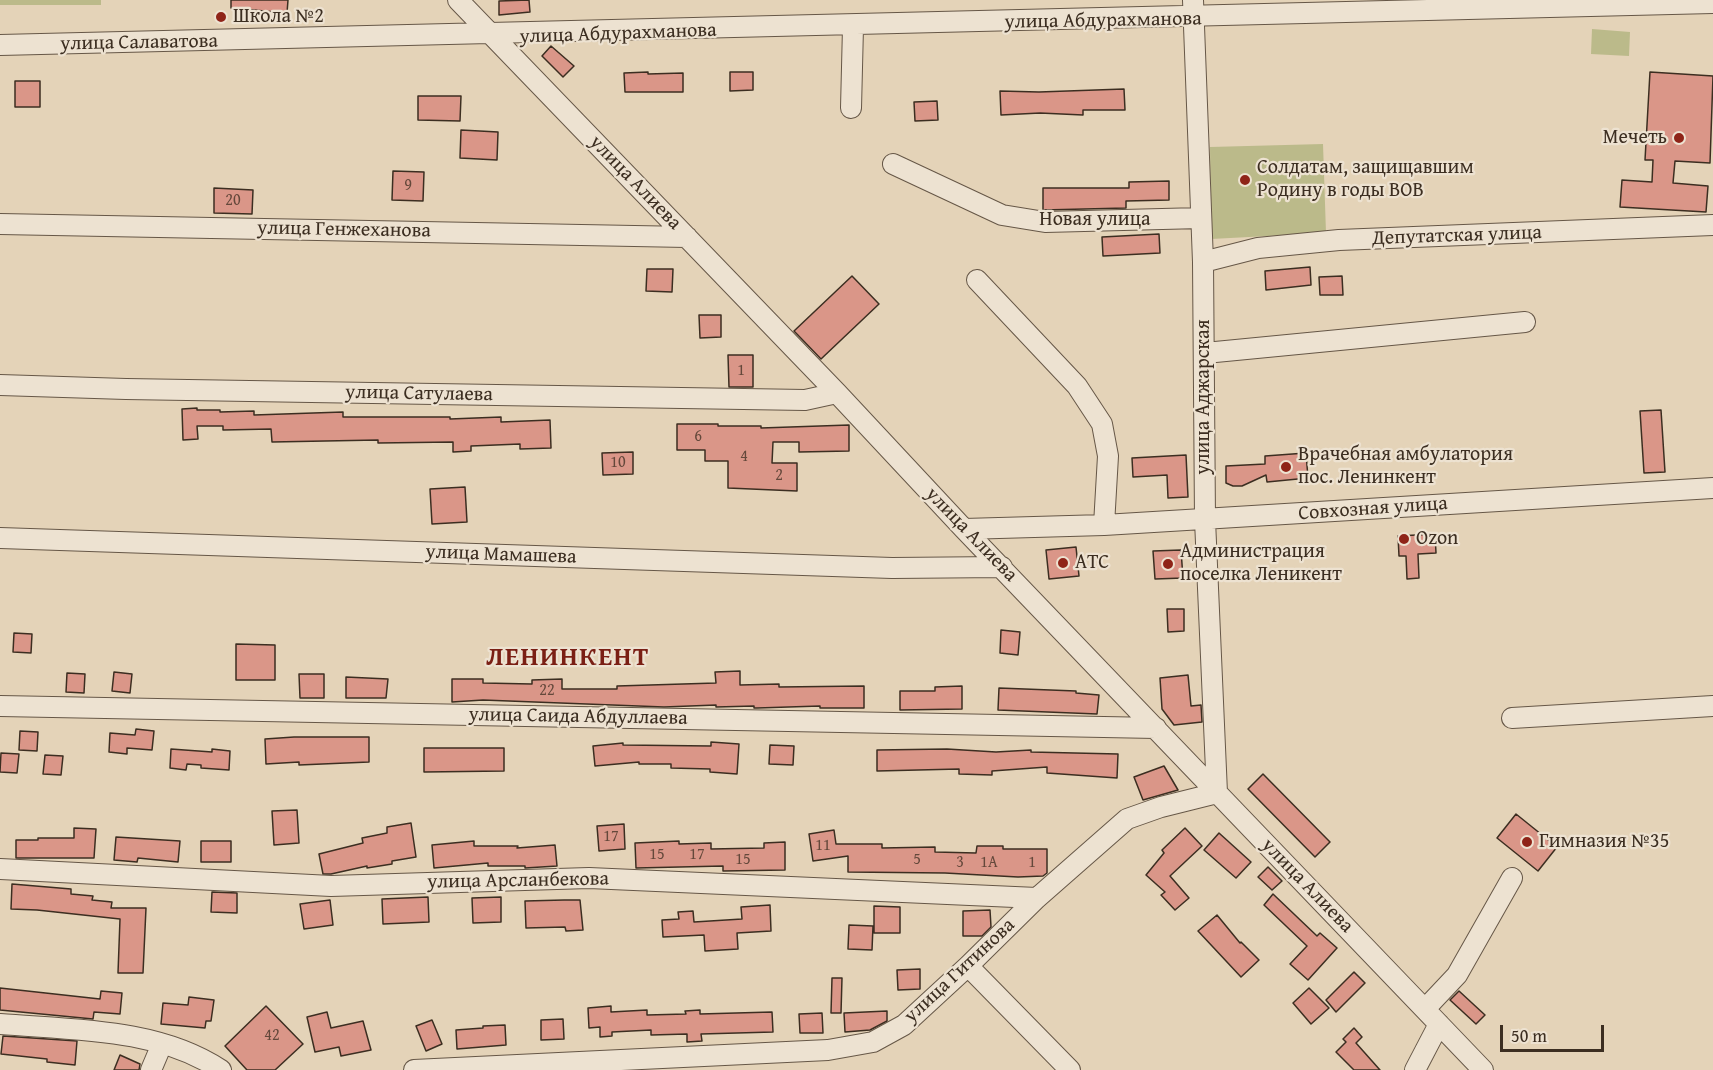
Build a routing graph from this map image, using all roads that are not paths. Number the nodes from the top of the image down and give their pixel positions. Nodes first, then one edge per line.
1 (458, 0) edge
2 (1713, 3) edge
3 (1194, 10) edge
4 (854, 27) junction
5 (494, 37) junction
6 (0, 45) edge
7 (851, 108) dead end
8 (893, 164) dead end
9 (1201, 218) junction
10 (0, 224) edge
11 (1713, 225) edge
12 (687, 237) junction
13 (1203, 262) junction
14 (977, 280) dead end
15 (1525, 322) dead end
16 (1205, 353) junction
17 (0, 385) edge
18 (837, 393) junction
19 (1713, 488) edge
20 (1204, 520) junction
21 (1104, 525) junction
22 (964, 529) junction
23 (0, 538) edge
24 (1002, 567) junction
25 (0, 706) edge
26 (1713, 706) edge
27 (1512, 718) dead end
28 (1156, 728) junction
29 (1217, 793) junction
30 (0, 869) edge
31 (1512, 878) dead end
32 (1037, 898) junction
33 (968, 966) junction
34 (1432, 1017) junction
35 (0, 1024) edge
36 (162, 1044) junction
37 (749, 1062) edge
38 (654, 1064) edge
39 (151, 1070) edge
40 (221, 1070) edge
41 (414, 1070) edge
42 (1070, 1070) edge
43 (1415, 1070) edge
44 (1483, 1070) edge

1 - 5 street, улица Алиева
2 - 3 street, улица Абдурахманова
3 - 4 street, улица Абдурахманова
3 - 9 street, улица Аджарская
4 - 5 street, улица Абдурахманова
4 - 7 street
5 - 6 street, улица Салаватова
5 - 12 street, улица Алиева
8 - 9 street, Новая улица
9 - 13 street, улица Аджарская
10 - 12 street, улица Генжеханова
11 - 13 street, Депутатская улица
12 - 18 street, улица Алиева
13 - 16 street, улица Аджарская
14 - 21 street
15 - 16 street
16 - 20 street, улица Аджарская
17 - 18 street, улица Сатулаева
18 - 22 street, улица Алиева
19 - 20 street, Совхозная улица
20 - 21 street, Совхозная улица
20 - 29 street, улица Аджарская
21 - 22 street, Совхозная улица
22 - 24 street, улица Алиева
23 - 24 street, улица Мамашева
24 - 28 street, улица Алиева
25 - 28 street, улица Саида Абдуллаева
26 - 27 street
28 - 29 street, улица Алиева
29 - 32 street, улица Гитинова
29 - 34 street, улица Алиева
30 - 32 street, улица Арсланбекова
31 - 34 street
32 - 33 street, улица Гитинова
33 - 37 street, улица Гитинова
33 - 42 street
34 - 43 street
34 - 44 street, улица Алиева
35 - 36 street
36 - 39 street
36 - 40 street
37 - 38 street, улица Гитинова
38 - 41 street, улица Гитинова

